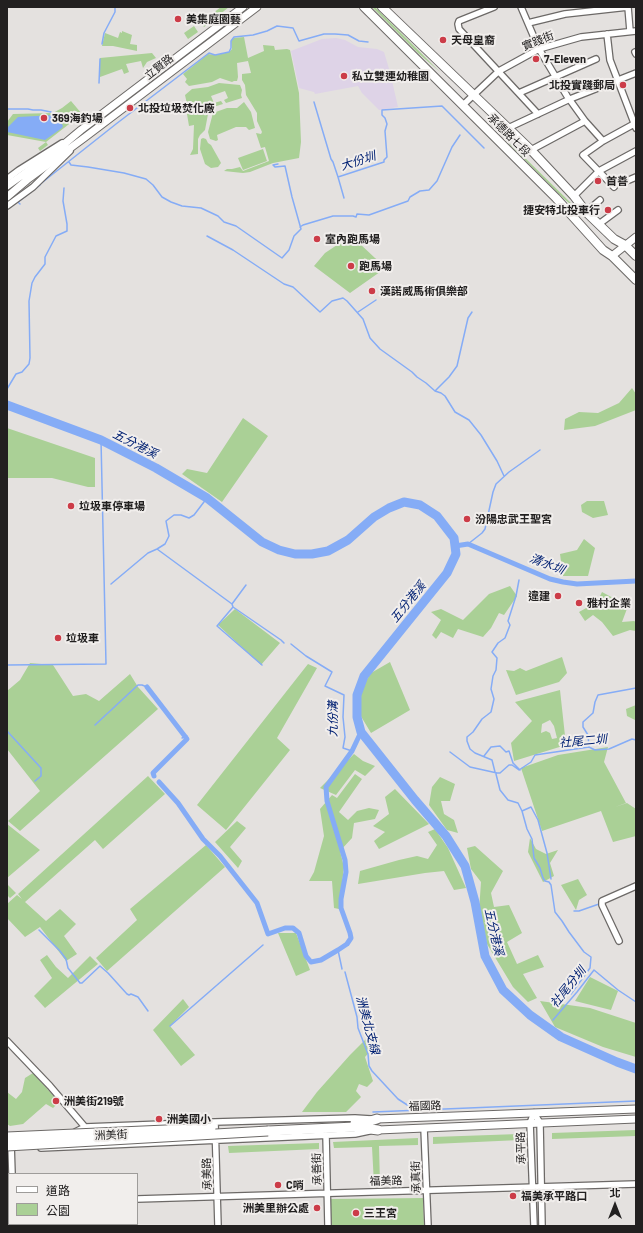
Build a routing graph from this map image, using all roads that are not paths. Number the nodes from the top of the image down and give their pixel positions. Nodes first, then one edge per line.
1 (243, 7) edge
2 (257, 7) edge
3 (364, 7) edge
4 (382, 7) edge
5 (494, 7) edge
6 (521, 7) edge
7 (628, 7) edge
8 (528, 23) junction
9 (633, 31) edge
10 (607, 34) junction
11 (539, 49) junction
12 (596, 59) dead end
13 (499, 71) junction
14 (636, 73) edge
15 (556, 77) junction
16 (618, 80) junction
17 (519, 93) junction
18 (474, 94) junction
19 (570, 99) junction
20 (463, 105) junction
21 (114, 106) junction
22 (119, 112) junction
23 (538, 114) junction
24 (585, 122) junction
25 (635, 126) edge
26 (508, 128) junction
27 (73, 141) junction
28 (603, 141) junction
29 (531, 150) junction
30 (636, 151) edge
31 (599, 171) junction
32 (23, 176) junction
33 (636, 177) edge
34 (7, 179) edge
35 (629, 180) dead end
36 (7, 182) edge
37 (7, 186) edge
38 (614, 187) dead end
39 (574, 196) junction
40 (7, 197) edge
41 (600, 200) dead end
42 (7, 206) edge
43 (618, 210) dead end
44 (586, 212) junction
45 (599, 224) junction
46 (636, 237) edge
47 (625, 245) junction
48 (612, 256) junction
49 (636, 256) edge
50 (636, 280) edge
51 (636, 886) edge
52 (619, 941) dead end
53 (7, 1041) edge
54 (636, 1109) edge
55 (534, 1113) junction
56 (378, 1119) junction
57 (636, 1119) edge
58 (215, 1122) junction
59 (540, 1123) junction
60 (530, 1124) junction
61 (85, 1127) junction
62 (268, 1128) junction
63 (424, 1128) junction
64 (378, 1130) junction
65 (326, 1135) junction
66 (8, 1139) edge
67 (216, 1140) junction
68 (12, 1173) edge
69 (636, 1184) edge
70 (533, 1187) junction
71 (541, 1187) junction
72 (426, 1190) junction
73 (327, 1193) junction
74 (217, 1196) junction
75 (138, 1199) edge
76 (218, 1226) edge
77 (328, 1226) edge
78 (428, 1226) edge
79 (534, 1226) edge
80 (542, 1226) edge

1 - 21 street, 立賢路
2 - 22 street, 立賢路
3 - 20 main road, 承德路七段
4 - 18 main road, 承德路七段
5 - 13 street
6 - 8 street
7 - 8 street
7 - 9 street
8 - 11 street
9 - 10 street, 實踐街
10 - 11 street, 實踐街
10 - 16 street
11 - 13 street, 實踐街
11 - 15 street
12 - 15 street
13 - 17 street
13 - 18 street, 實踐街
14 - 16 street
15 - 17 street
15 - 19 street
16 - 19 street
16 - 25 street
17 - 23 street
18 - 20 street, 實踐街
18 - 26 main road, 承德路七段
19 - 23 street
19 - 24 street
20 - 48 main road, 承德路七段
21 - 22 street
21 - 27 street, 立賢路
22 - 27 street, 立賢路
23 - 26 street
24 - 28 street
24 - 29 street
25 - 28 street
26 - 29 main road, 承德路七段
27 - 32 street, 立賢路
27 - 32 street, 立賢路
27 - 34 street, 立賢路
27 - 42 street, 立賢路
28 - 31 street
29 - 39 main road, 承德路七段
30 - 31 street
31 - 38 street
31 - 39 street
32 - 36 street
32 - 37 street
32 - 40 street
33 - 35 street
39 - 44 main road, 承德路七段
41 - 44 street
43 - 45 street
44 - 45 main road, 承德路七段
45 - 47 main road, 承德路七段
46 - 47 street
47 - 48 street
47 - 49 main road, 承德路七段
48 - 50 main road, 承德路七段
51 - 52 street
53 - 61 street, 洲美街
54 - 55 street, 福國路
55 - 56 street, 福國路
55 - 59 street, 承平路
55 - 60 street, 承平路
56 - 58 street, 福國路
56 - 62 highway
57 - 59 street, 福國路
58 - 61 street, 洲美街
58 - 67 street, 承美路
59 - 60 street, 福國路
59 - 71 street, 承平路
60 - 63 street, 福國路
60 - 70 street, 承平路
61 - 66 street, 洲美街
62 - 64 highway
62 - 66 highway, bridge
63 - 64 street, 福國路
63 - 72 street, 承真街
64 - 65 street, 福國路
65 - 67 street, 福國路
65 - 73 street, 承善街
66 - 67 street, 洲美街
66 - 68 street
67 - 74 street, 承美路
69 - 71 street, 福美路
70 - 71 street, 福美路
70 - 72 street, 福美路
70 - 79 street, 承平路
71 - 80 street, 承平路
72 - 73 street, 福美路
72 - 78 street, 承真街
73 - 74 street, 福美路
73 - 77 street, 承善街
74 - 75 street, 福美路
74 - 76 street, 承美路

